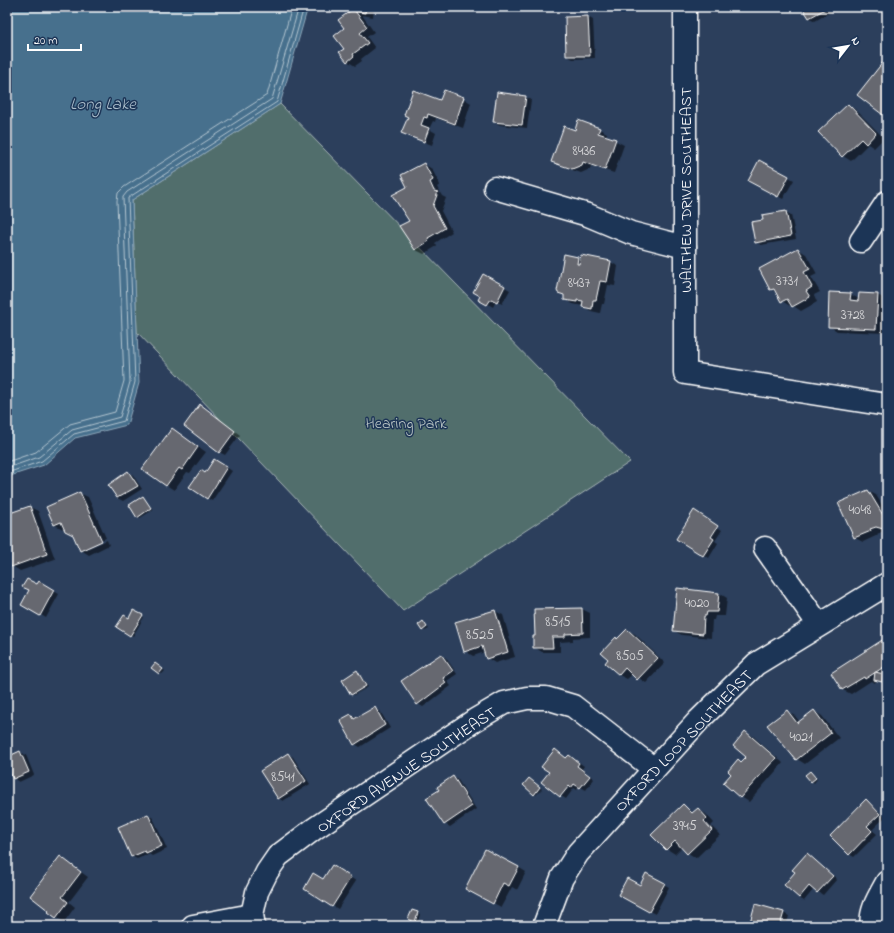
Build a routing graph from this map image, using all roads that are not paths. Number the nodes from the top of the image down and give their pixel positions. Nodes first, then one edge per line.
1 (685, 7) edge
2 (495, 188) dead end
3 (887, 202) edge
4 (861, 241) dead end
5 (685, 247) junction
6 (887, 405) edge
7 (765, 548) dead end
8 (887, 584) edge
9 (819, 625) junction
10 (654, 769) junction
11 (887, 882) edge
12 (253, 920) edge
13 (193, 926) edge
14 (544, 926) edge
15 (872, 926) edge

1 - 5 street, WALTHEW DRIVE SOUTHEAST
2 - 5 street
3 - 4 street
5 - 6 street, WALTHEW DRIVE SOUTHEAST
7 - 9 street
8 - 9 street, OXFORD LOOP SOUTHEAST
9 - 10 street, OXFORD LOOP SOUTHEAST
10 - 12 street, OXFORD AVENUE SOUTHEAST
10 - 14 street, OXFORD LOOP SOUTHEAST
11 - 15 street
12 - 13 street, OXFORD AVENUE SOUTHEAST

